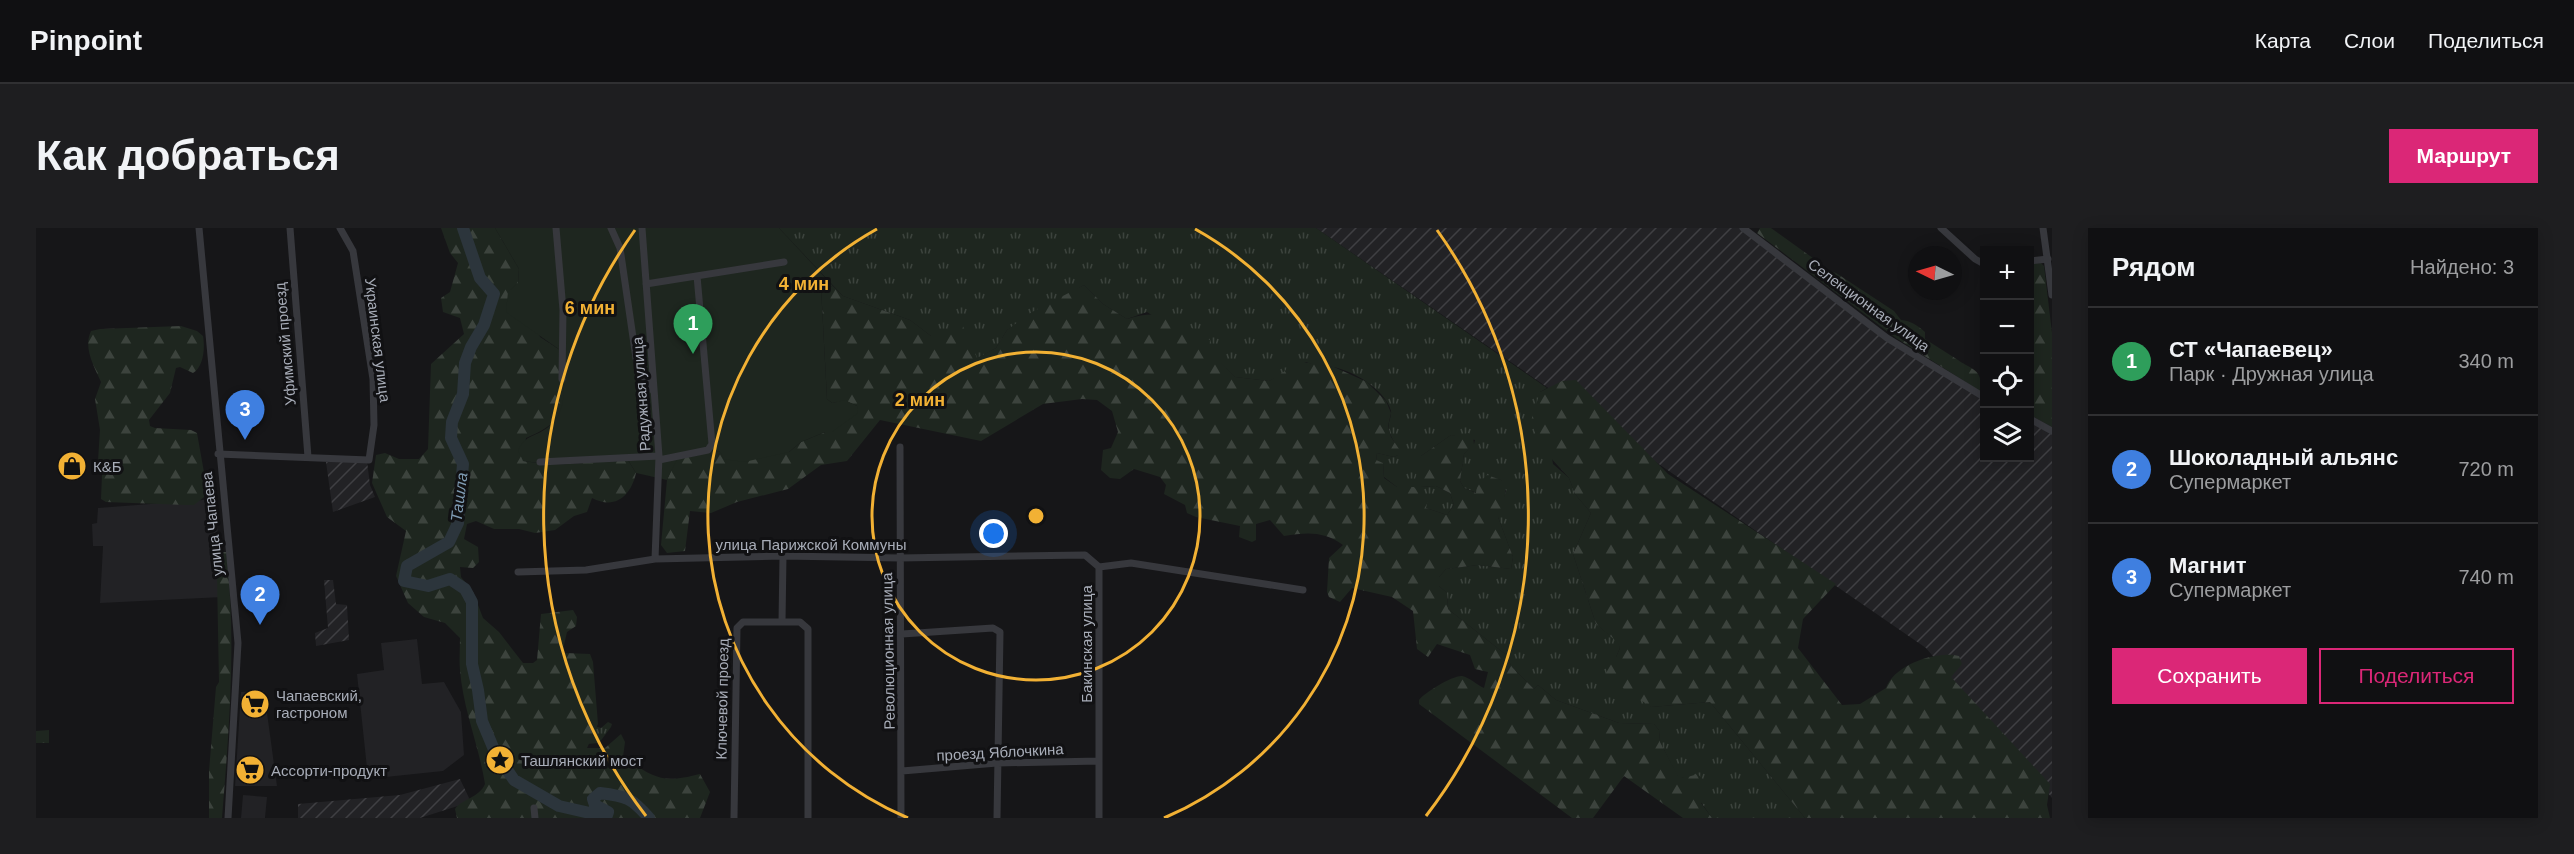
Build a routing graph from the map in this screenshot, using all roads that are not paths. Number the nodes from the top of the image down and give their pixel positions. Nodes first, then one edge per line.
1 (199, 228) edge
2 (290, 228) edge
3 (340, 228) edge
4 (556, 228) edge
5 (610, 228) edge
6 (642, 228) edge
7 (1743, 228) edge
8 (1941, 228) edge
9 (2043, 228) edge
10 (2048, 259) junction
11 (2034, 261) edge
12 (784, 262) dead end
13 (1980, 262) edge
14 (698, 276) junction
15 (646, 284) junction
16 (2052, 295) edge
17 (562, 379) dead end
18 (655, 394) junction
19 (1980, 395) edge
20 (2034, 421) edge
21 (2052, 430) edge
22 (900, 447) dead end
23 (218, 454) junction
24 (308, 457) junction
25 (659, 458) junction
26 (540, 462) dead end
27 (783, 556) junction
28 (900, 558) junction
29 (655, 559) junction
30 (1099, 567) junction
31 (518, 572) dead end
32 (1303, 590) dead end
33 (782, 622) junction
34 (902, 634) junction
35 (1099, 761) junction
36 (997, 763) junction
37 (902, 771) junction
38 (534, 808) dead end
39 (228, 818) edge
40 (535, 818) edge
41 (734, 818) edge
42 (808, 818) edge
43 (901, 818) edge
44 (997, 818) edge
45 (1099, 818) edge

1 - 23 street, улица Чапаева
2 - 24 street, Уфимский проезд
3 - 24 street, Украинская улица
4 - 17 street
5 - 18 street
6 - 15 street, Радужная улица
7 - 19 street, Селекционная улица
8 - 13 street
9 - 10 street
10 - 11 street
10 - 16 street
12 - 14 street
14 - 15 street
14 - 25 street
15 - 18 street, Радужная улица
18 - 25 street, Радужная улица
20 - 21 street
22 - 28 street, Революционная улица
23 - 24 street
23 - 39 street, улица Чапаева
25 - 26 street
25 - 29 street, Радужная улица
27 - 28 street, улица Парижской Коммуны
27 - 29 street, улица Парижской Коммуны
27 - 33 street
28 - 30 street, улица Парижской Коммуны
28 - 34 street, Революционная улица
29 - 31 street, улица Парижской Коммуны
30 - 32 street, Бакинская улица
30 - 35 street, Бакинская улица
33 - 41 street, Ключевой проезд
33 - 42 street, Ключевой проезд
34 - 36 street
34 - 37 street, Революционная улица
35 - 36 street, проезд Яблочкина
35 - 45 street, Бакинская улица
36 - 37 street, проезд Яблочкина
36 - 44 street
37 - 43 street, Революционная улица
38 - 40 street

